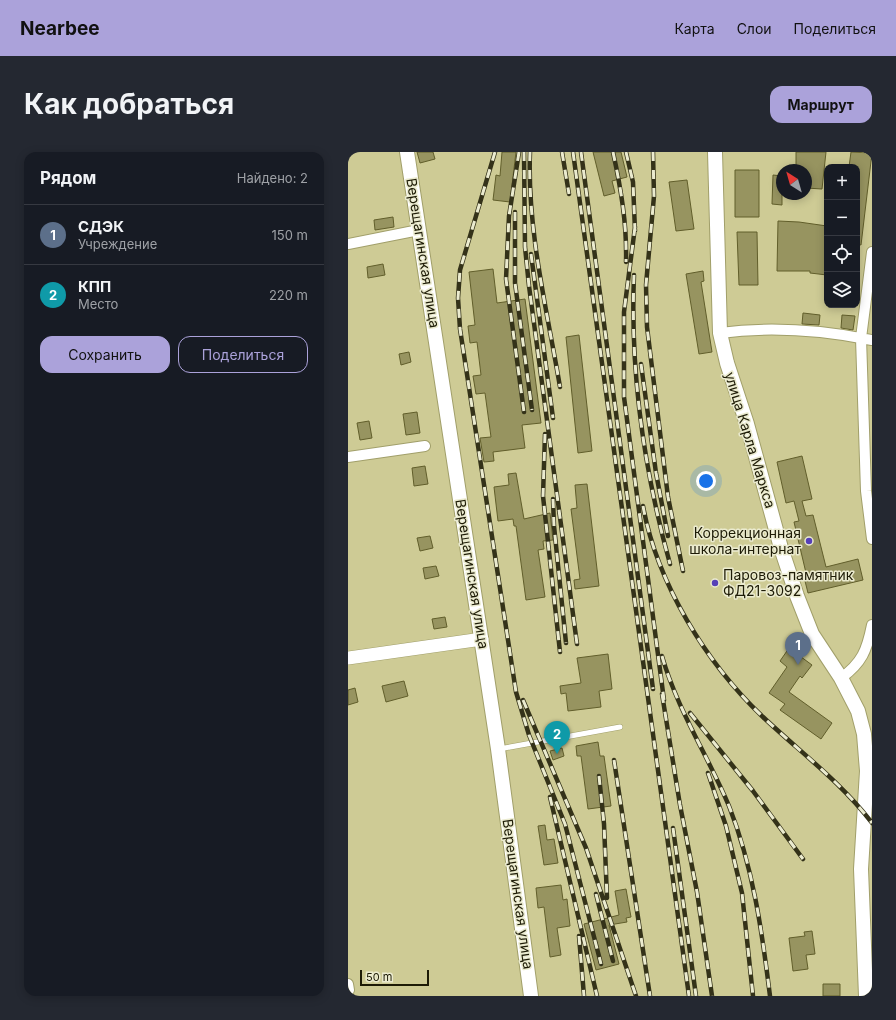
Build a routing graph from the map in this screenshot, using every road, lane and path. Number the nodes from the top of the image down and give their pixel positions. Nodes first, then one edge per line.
1 (407, 152) edge
2 (716, 152) edge
3 (419, 230) junction
4 (348, 244) edge
5 (872, 252) edge
6 (720, 333) junction
7 (861, 338) junction
8 (872, 340) edge
9 (425, 446) dead end
10 (348, 457) edge
11 (872, 539) edge
12 (872, 625) edge
13 (482, 639) junction
14 (348, 658) edge
15 (841, 678) junction
16 (620, 727) dead end
17 (498, 749) junction
18 (531, 996) edge
19 (866, 996) edge

1 - 3 main road, Верещагинская улица
2 - 6 main road, улица Карла Маркса
3 - 4 street
3 - 13 main road, Верещагинская улица
5 - 7 street
6 - 7 street
6 - 15 main road, улица Карла Маркса
7 - 8 street
7 - 11 street
9 - 10 street
12 - 15 street
13 - 14 street
13 - 17 main road, Верещагинская улица
15 - 19 main road, улица Карла Маркса
16 - 17 lane
17 - 18 main road, Верещагинская улица

